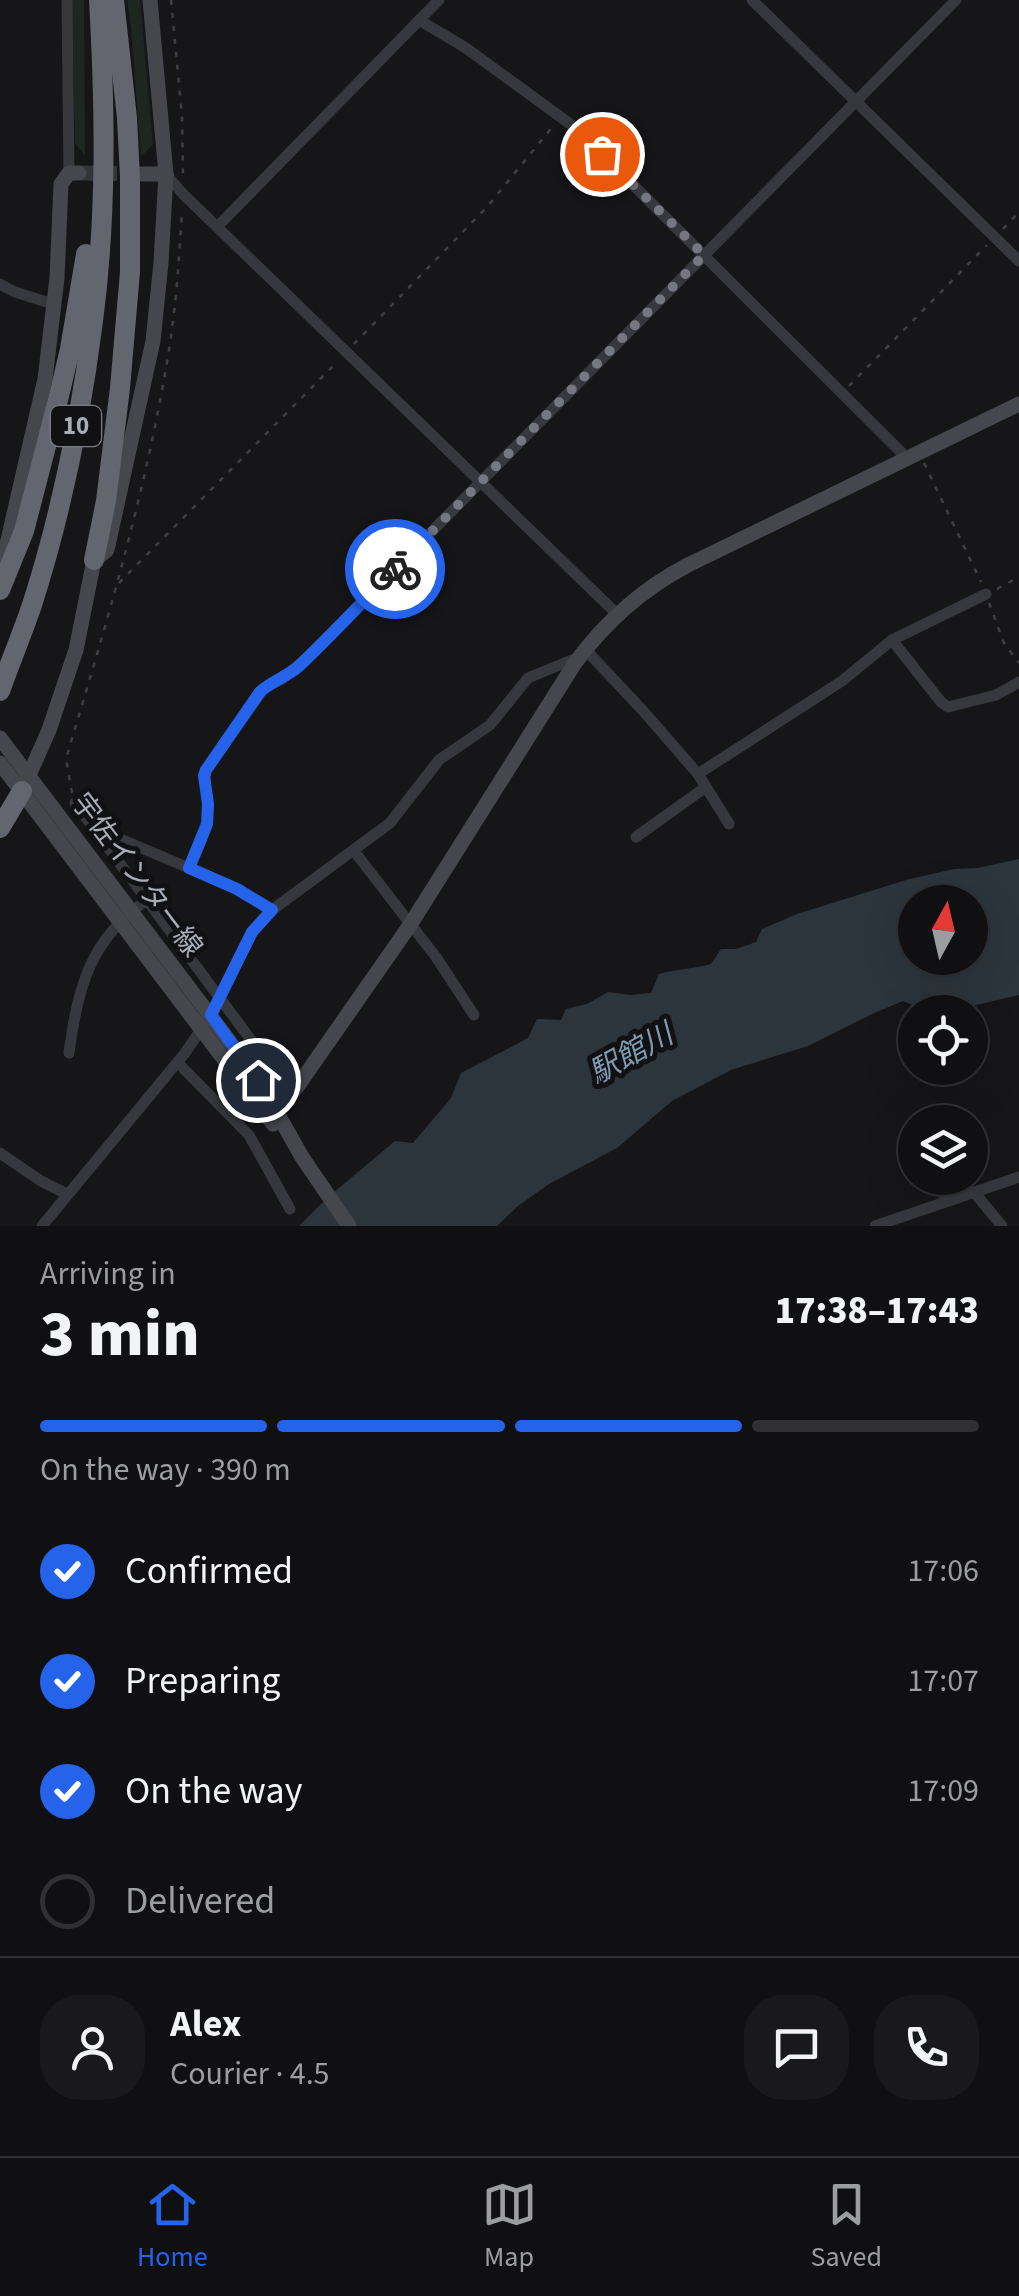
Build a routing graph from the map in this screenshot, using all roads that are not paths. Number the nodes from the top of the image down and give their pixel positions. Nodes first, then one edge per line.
1 (67, 0) edge
2 (99, 0) edge
3 (114, 0) edge
4 (150, 0) edge
5 (438, 0) edge
6 (752, 0) edge
7 (956, 0) edge
8 (419, 20) junction
9 (856, 102) junction
10 (104, 151) junction
11 (74, 173) joint
12 (142, 174) tunnel mouth
13 (166, 174) junction
14 (218, 226) junction
15 (704, 255) junction
16 (1019, 261) edge
17 (0, 284) edge
18 (53, 304) junction
19 (1019, 404) edge
20 (913, 455) junction
21 (481, 481) junction
22 (94, 560) junction
23 (0, 575) edge
24 (0, 590) edge
25 (986, 594) road end
26 (618, 614) junction
27 (892, 640) junction
28 (582, 653) junction
29 (1019, 682) edge
30 (0, 692) edge
31 (0, 738) edge
32 (0, 763) edge
33 (698, 774) junction
34 (26, 783) junction
35 (706, 787) junction
36 (75, 802) dead end
37 (729, 824) dead end
38 (92, 827) junction
39 (0, 828) edge
40 (636, 837) dead end
41 (354, 851) junction
42 (189, 868) junction
43 (147, 900) junction
44 (272, 910) junction
45 (126, 915) junction
46 (410, 925) junction
47 (218, 996) junction
48 (211, 1015) junction
49 (474, 1015) dead end
50 (201, 1030) junction
51 (69, 1053) dead end
52 (178, 1062) junction
53 (291, 1094) junction
54 (272, 1113) junction
55 (255, 1142) junction
56 (0, 1153) edge
57 (1019, 1177) edge
58 (988, 1187) edge
59 (67, 1194) junction
60 (941, 1195) edge
61 (965, 1195) edge
62 (976, 1195) edge
63 (944, 1202) junction
64 (290, 1209) dead end
65 (42, 1226) edge
66 (349, 1226) edge
67 (875, 1226) edge
68 (1002, 1226) edge

1 - 11 street
2 - 10 highway, 10
3 - 22 highway
4 - 13 main road
5 - 8 street
6 - 9 street
7 - 9 street
8 - 14 street
8 - 15 street
9 - 15 street
9 - 16 street
10 - 24 highway
10 - 30 highway, 10
11 - 18 main road
12 - 13 main road
13 - 14 street
13 - 22 main road
14 - 21 street
15 - 20 street
15 - 21 street
17 - 18 street
18 - 23 main road
19 - 20 main road
20 - 26 main road
21 - 26 street
21 - 42 street
22 - 34 main road
25 - 27 street
26 - 28 main road
27 - 29 street
27 - 33 street
28 - 33 street
28 - 41 street
28 - 46 main road
31 - 34 main road, 宇佐インター線
32 - 34 main road, 宇佐インター線
33 - 35 street
34 - 39 highway
34 - 45 main road, 宇佐インター線
35 - 37 street
35 - 40 street
36 - 38 street
38 - 42 street
38 - 43 street
41 - 44 street
41 - 46 street
42 - 44 street
43 - 45 street
43 - 47 street
44 - 47 street
45 - 48 main road, 宇佐インター線
45 - 50 main road, 宇佐インター線
45 - 51 street
46 - 49 street
46 - 53 main road
47 - 48 street
47 - 53 street
48 - 50 street
48 - 54 main road, 宇佐インター線
50 - 52 street
50 - 54 main road, 宇佐インター線
52 - 55 street
52 - 59 street
53 - 54 main road
54 - 55 street
54 - 66 main road, 宇佐インター線
55 - 64 street
56 - 59 street
57 - 58 street
59 - 65 street
60 - 63 lane
61 - 63 street
62 - 68 street
63 - 67 street

